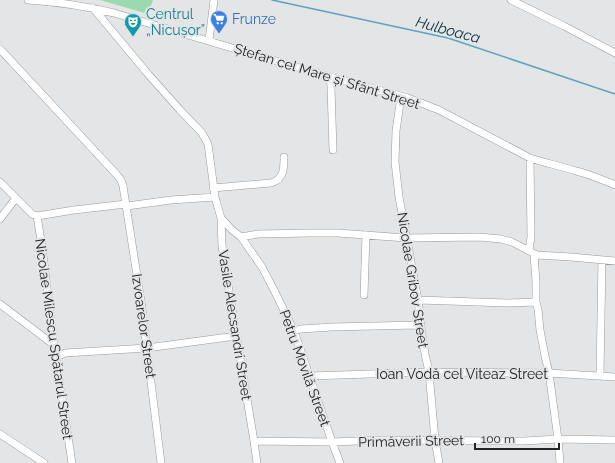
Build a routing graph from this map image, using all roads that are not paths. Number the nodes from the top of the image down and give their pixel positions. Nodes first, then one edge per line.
1 (28, 0) edge
2 (214, 0) edge
3 (511, 0) edge
4 (94, 8) junction
5 (209, 40) junction
6 (0, 49) edge
7 (615, 53) edge
8 (330, 76) junction
9 (401, 96) junction
10 (333, 150) dead end
11 (284, 157) dead end
12 (530, 158) junction
13 (0, 182) edge
14 (615, 185) edge
15 (213, 188) junction
16 (215, 197) junction
17 (16, 198) junction
18 (126, 205) junction
19 (37, 216) junction
20 (221, 218) junction
21 (0, 220) edge
22 (366, 235) junction
23 (241, 237) junction
24 (406, 238) junction
25 (531, 252) junction
26 (602, 260) junction
27 (615, 261) edge
28 (364, 295) dead end
29 (418, 300) junction
30 (536, 302) junction
31 (0, 304) edge
32 (421, 328) junction
33 (294, 331) junction
34 (236, 336) junction
35 (54, 345) junction
36 (147, 348) junction
37 (56, 357) junction
38 (429, 372) junction
39 (549, 373) junction
40 (600, 375) junction
41 (310, 376) junction
42 (615, 377) edge
43 (0, 434) edge
44 (558, 439) junction
45 (435, 440) junction
46 (615, 440) edge
47 (254, 441) junction
48 (332, 442) junction
49 (44, 463) edge
50 (72, 463) edge
51 (160, 463) edge
52 (257, 463) edge
53 (340, 463) edge
54 (439, 463) edge
55 (560, 463) edge

1 - 4 street, Ștefan cel Mare și Sfânt Street
2 - 5 street
3 - 7 street
4 - 5 street, Ștefan cel Mare și Sfânt Street
4 - 15 street, Vasile Alecsandri Street
5 - 8 street, Ștefan cel Mare și Sfânt Street
6 - 18 street, Izvoarelor Street
8 - 9 street, Ștefan cel Mare și Sfânt Street
8 - 10 street
9 - 12 street, Ștefan cel Mare și Sfânt Street
9 - 24 street, Nicolae Gribov Street
11 - 15 street
12 - 14 street, Ștefan cel Mare și Sfânt Street
12 - 25 street
13 - 17 street
15 - 16 street, Vasile Alecsandri Street
16 - 18 street
16 - 20 street, Vasile Alecsandri Street
17 - 19 street
17 - 21 street
18 - 19 street
18 - 36 street, Izvoarelor Street
19 - 35 street, Nicolae Milescu Spătarul Street
20 - 23 street, Petru Movilă Street
20 - 34 street, Vasile Alecsandri Street
22 - 23 street
22 - 24 street
22 - 28 street
23 - 33 street, Petru Movilă Street
24 - 25 street
24 - 29 street, Nicolae Gribov Street
25 - 26 street
25 - 30 street
26 - 27 street
26 - 40 street
29 - 30 street
29 - 32 street, Nicolae Gribov Street
30 - 39 street
31 - 35 street
32 - 33 street
32 - 38 street, Nicolae Gribov Street
33 - 41 street, Petru Movilă Street
34 - 36 street
34 - 47 street, Vasile Alecsandri Street
35 - 37 street, Nicolae Milescu Spătarul Street
36 - 37 street
36 - 51 street, Izvoarelor Street
37 - 50 street, Nicolae Milescu Spătarul Street
38 - 39 street, Ioan Vodă cel Viteaz Street
38 - 41 street, Ioan Vodă cel Viteaz Street
38 - 45 street, Nicolae Gribov Street
39 - 40 street, Ioan Vodă cel Viteaz Street
39 - 44 street
40 - 42 street, Ioan Vodă cel Viteaz Street
41 - 48 street, Petru Movilă Street
43 - 49 street
44 - 45 street, Primăverii Street
44 - 46 street, Primăverii Street
44 - 55 street
45 - 48 street, Primăverii Street
45 - 54 street, Nicolae Gribov Street
47 - 48 street, Primăverii Street
47 - 52 street, Vasile Alecsandri Street
48 - 53 street, Petru Movilă Street

